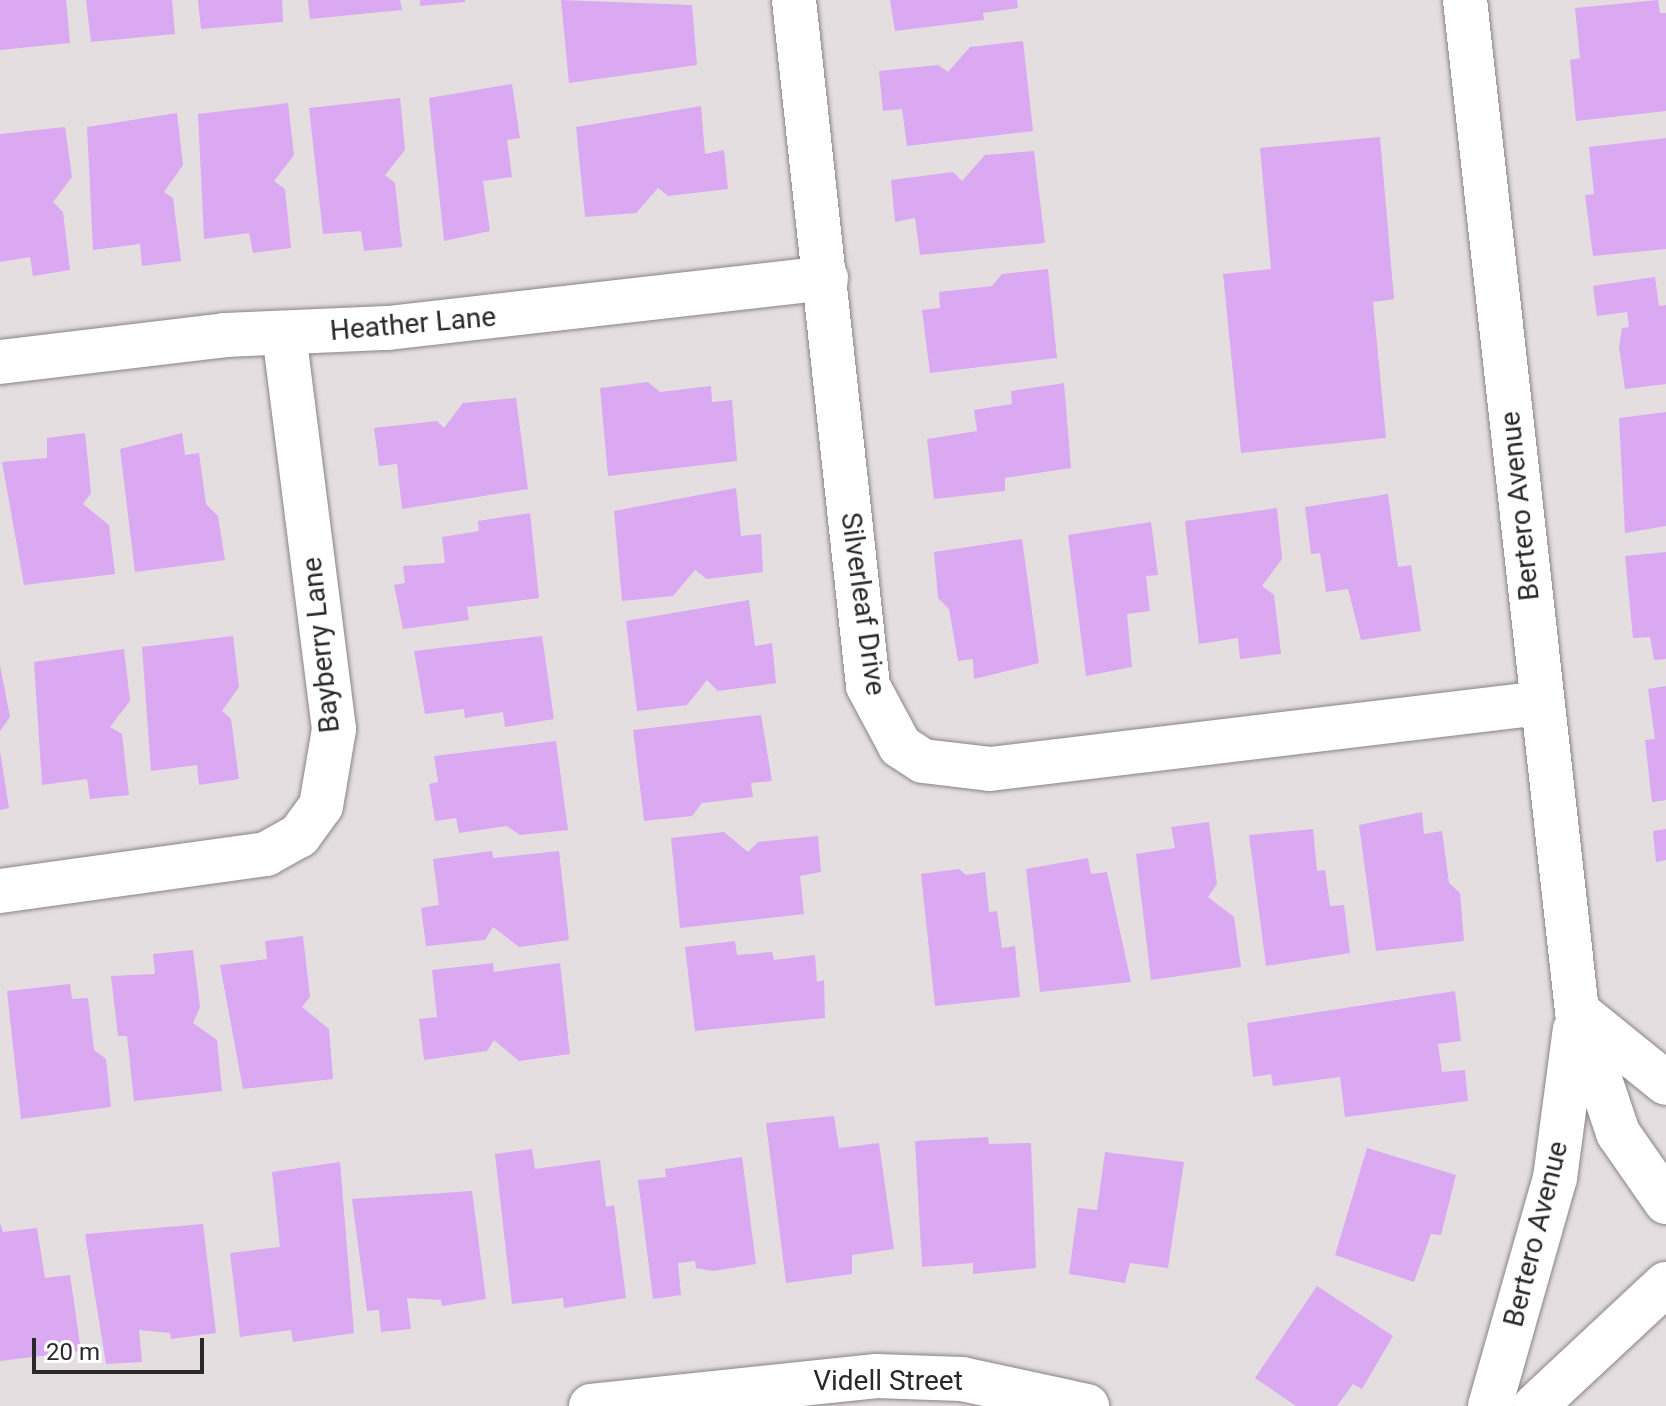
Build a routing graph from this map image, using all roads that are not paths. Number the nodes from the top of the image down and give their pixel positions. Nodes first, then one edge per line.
1 (794, 0) edge
2 (1465, 0) edge
3 (826, 278) junction
4 (284, 333) junction
5 (0, 362) edge
6 (1541, 703) junction
7 (0, 891) edge
8 (1577, 1011) junction
9 (1666, 1083) edge
10 (1666, 1202) edge
11 (1666, 1284) edge
12 (591, 1406) edge
13 (1087, 1406) edge
14 (1490, 1406) edge
15 (1535, 1406) edge

1 - 3 street, Silverleaf Drive
2 - 6 street, Bertero Avenue
3 - 4 street, Heather Lane
3 - 6 street, Silverleaf Drive
4 - 5 street, Heather Lane
4 - 7 street, Bayberry Lane
6 - 8 street, Bertero Avenue
8 - 9 street
8 - 10 street, Bertero Avenue
8 - 14 street, Bertero Avenue
11 - 15 street
12 - 13 street, Videll Street

